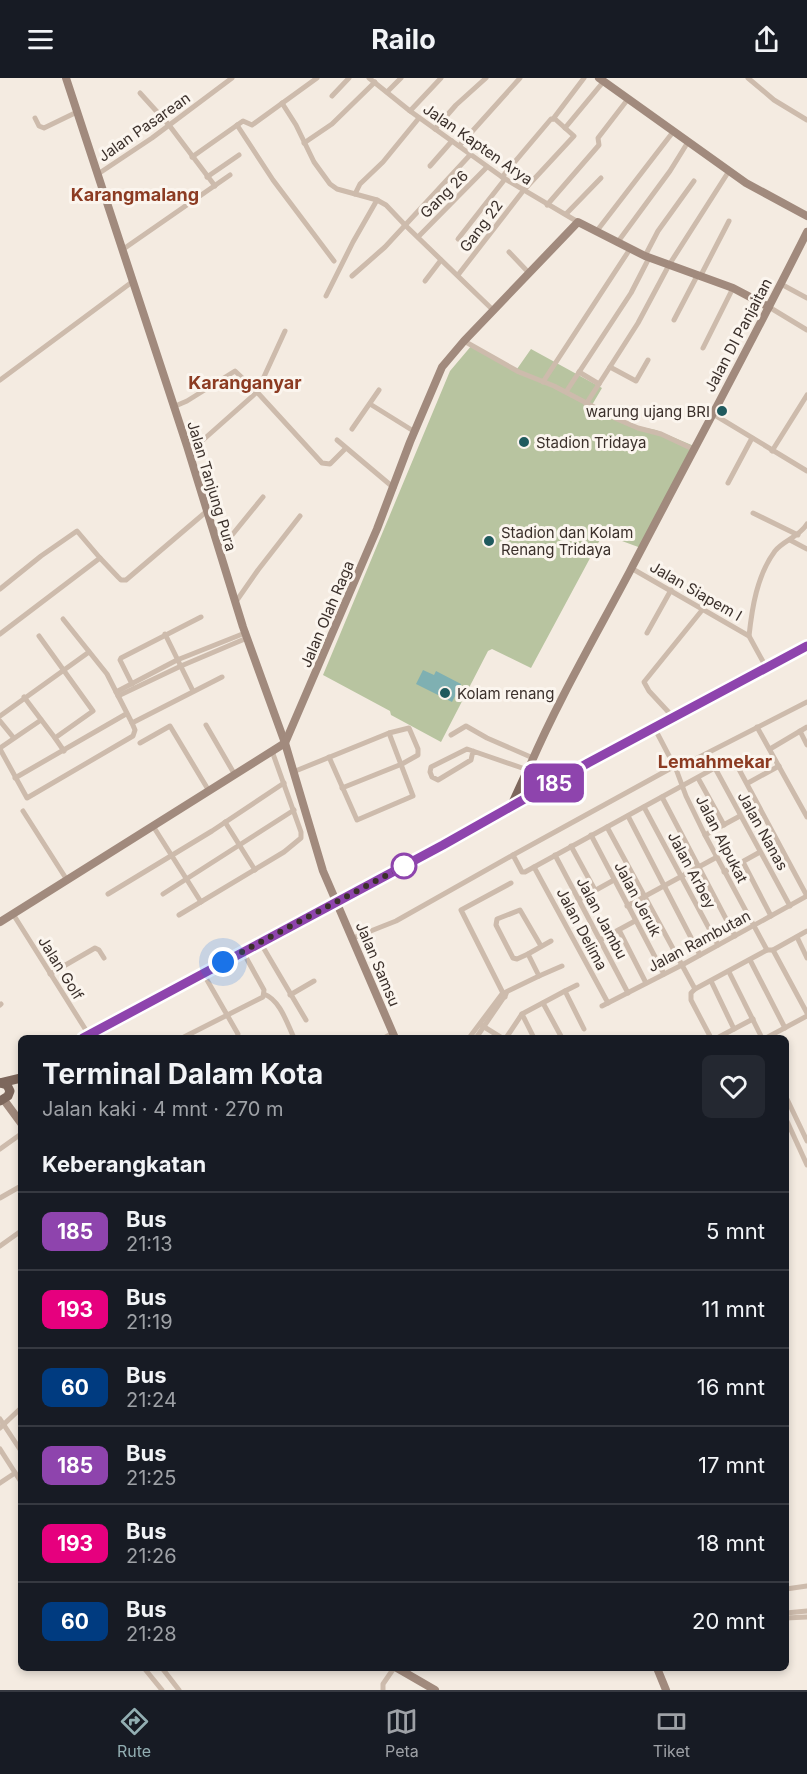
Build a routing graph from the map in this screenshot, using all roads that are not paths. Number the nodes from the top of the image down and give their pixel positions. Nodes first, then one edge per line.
1 (66, 78) edge
2 (317, 78) edge
3 (349, 78) edge
4 (369, 78) edge
5 (401, 78) edge
6 (441, 78) edge
7 (486, 78) edge
8 (520, 78) edge
9 (584, 78) edge
10 (748, 78) edge
11 (227, 79) edge
12 (308, 80) edge
13 (602, 80) edge
14 (375, 82) junction
15 (387, 92) junction
16 (140, 93) dead end
17 (332, 96) dead end
18 (628, 99) junction
19 (282, 103) junction
20 (410, 111) junction
21 (77, 112) junction
22 (35, 118) dead end
23 (419, 118) junction
24 (553, 118) junction
25 (807, 120) edge
26 (169, 125) junction
27 (237, 125) junction
28 (565, 128) junction
29 (435, 129) junction
30 (673, 132) junction
31 (452, 141) junction
32 (688, 142) junction
33 (304, 143) junction
34 (459, 146) junction
35 (239, 155) dead end
36 (470, 155) junction
37 (192, 157) junction
38 (430, 166) dead end
39 (487, 167) junction
40 (729, 171) junction
41 (98, 174) junction
42 (230, 175) dead end
43 (207, 177) junction
44 (504, 178) junction
45 (601, 178) dead end
46 (694, 181) dead end
47 (215, 186) junction
48 (523, 191) junction
49 (355, 194) junction
50 (377, 200) junction
51 (547, 205) junction
52 (566, 214) junction
53 (807, 216) edge
54 (729, 221) dead end
55 (578, 222) junction
56 (405, 225) junction
57 (596, 232) junction
58 (807, 232) edge
59 (418, 237) junction
60 (458, 239) dead end
61 (616, 243) junction
62 (630, 249) junction
63 (122, 250) junction
64 (509, 252) dead end
65 (647, 257) junction
66 (441, 260) junction
67 (334, 261) dead end
68 (669, 265) junction
69 (529, 273) junction
70 (458, 275) junction
71 (352, 276) dead end
72 (698, 276) junction
73 (425, 281) dead end
74 (132, 282) junction
75 (781, 284) junction
76 (734, 288) junction
77 (326, 296) dead end
78 (807, 298) edge
79 (769, 307) junction
80 (494, 311) junction
81 (674, 320) dead end
82 (807, 330) edge
83 (285, 331) dead end
84 (464, 341) junction
85 (703, 348) dead end
86 (648, 360) dead end
87 (610, 367) junction
88 (579, 372) junction
89 (0, 380) edge
90 (543, 382) junction
91 (599, 384) junction
92 (379, 390) dead end
93 (257, 392) junction
94 (566, 392) junction
95 (807, 395) edge
96 (370, 404) junction
97 (586, 404) junction
98 (173, 406) junction
99 (713, 414) junction
100 (352, 429) dead end
101 (416, 432) junction
102 (752, 438) junction
103 (337, 441) dead end
104 (187, 446) junction
105 (345, 449) junction
106 (696, 450) junction
107 (772, 451) junction
108 (806, 468) edge
109 (728, 483) dead end
110 (394, 488) junction
111 (263, 497) dead end
112 (207, 512) junction
113 (753, 513) dead end
114 (300, 516) dead end
115 (807, 524) edge
116 (798, 535) junction
117 (790, 540) junction
118 (807, 549) edge
119 (219, 551) junction
120 (100, 558) junction
121 (631, 568) junction
122 (0, 589) edge
123 (670, 590) junction
124 (235, 603) junction
125 (704, 609) junction
126 (201, 617) dead end
127 (63, 619) dead end
128 (647, 633) dead end
129 (0, 634) edge
130 (165, 634) junction
131 (39, 636) dead end
132 (246, 636) junction
133 (749, 636) junction
134 (807, 646) edge
135 (89, 652) junction
136 (179, 663) junction
137 (766, 667) junction
138 (63, 670) junction
139 (222, 677) dead end
140 (132, 684) junction
141 (193, 691) junction
142 (80, 693) junction
143 (117, 694) junction
144 (24, 697) junction
145 (72, 698) dead end
146 (807, 702) edge
147 (126, 714) junction
148 (0, 718) edge
149 (674, 718) junction
150 (41, 720) junction
151 (132, 723) junction
152 (206, 725) dead end
153 (757, 727) junction
154 (807, 727) edge
155 (655, 729) junction
156 (800, 731) junction
157 (389, 733) junction
158 (451, 735) dead end
159 (13, 738) junction
160 (55, 738) junction
161 (140, 743) dead end
162 (285, 743) junction
163 (807, 745) edge
164 (0, 749) edge
165 (770, 749) junction
166 (64, 751) junction
167 (473, 751) junction
168 (272, 752) junction
169 (329, 758) junction
170 (533, 758) junction
171 (402, 764) junction
172 (779, 766) junction
173 (676, 768) junction
174 (715, 768) junction
175 (528, 770) junction
176 (293, 772) junction
177 (235, 775) junction
178 (15, 778) junction
179 (698, 778) junction
180 (284, 783) junction
181 (748, 783) junction
182 (683, 785) junction
183 (547, 787) junction
184 (342, 789) junction
185 (209, 791) junction
186 (662, 797) junction
187 (807, 799) edge
188 (800, 803) junction
189 (644, 807) junction
190 (510, 808) junction
191 (294, 810) junction
192 (23, 812) dead end
193 (628, 816) junction
194 (740, 816) junction
195 (807, 817) edge
196 (225, 822) junction
197 (724, 825) junction
198 (153, 826) junction
199 (607, 827) junction
200 (591, 835) junction
201 (705, 835) junction
202 (240, 845) junction
203 (571, 846) junction
204 (760, 852) junction
205 (172, 854) junction
206 (513, 855) junction
207 (555, 855) junction
208 (717, 857) junction
209 (743, 862) junction
210 (534, 867) junction
211 (699, 867) junction
212 (255, 870) junction
213 (724, 872) junction
214 (681, 876) junction
215 (187, 879) junction
216 (67, 880) junction
217 (614, 880) junction
218 (511, 883) dead end
219 (664, 887) junction
220 (595, 890) junction
221 (108, 894) dead end
222 (163, 894) dead end
223 (646, 896) junction
224 (807, 896) edge
225 (578, 900) junction
226 (336, 901) junction
227 (201, 902) junction
228 (627, 906) junction
229 (790, 906) junction
230 (13, 914) junction
231 (178, 915) dead end
232 (771, 916) junction
233 (635, 921) junction
234 (0, 922) edge
235 (754, 925) junction
236 (619, 930) junction
237 (807, 931) edge
238 (735, 936) junction
239 (797, 937) junction
240 (353, 938) junction
241 (600, 940) junction
242 (551, 941) dead end
243 (260, 942) junction
244 (718, 945) junction
245 (541, 946) junction
246 (770, 950) junction
247 (243, 952) junction
248 (528, 954) junction
249 (700, 954) junction
250 (104, 958) dead end
251 (807, 958) edge
252 (750, 960) junction
253 (682, 964) junction
254 (562, 966) dead end
255 (729, 972) junction
256 (203, 973) junction
257 (50, 974) junction
258 (664, 974) junction
259 (539, 976) junction
260 (314, 981) dead end
261 (711, 981) junction
262 (646, 983) junction
263 (577, 985) dead end
264 (565, 991) junction
265 (693, 991) junction
266 (628, 993) junction
267 (264, 994) junction
268 (505, 994) junction
269 (290, 995) junction
270 (543, 1003) junction
271 (605, 1005) joint
272 (522, 1014) junction
273 (807, 1015) edge
274 (228, 1016) junction
275 (753, 1019) junction
276 (306, 1020) dead end
277 (481, 1025) junction
278 (785, 1028) junction
279 (584, 1029) dead end
280 (734, 1029) junction
281 (85, 1035) edge
282 (88, 1035) edge
283 (188, 1035) edge
284 (238, 1035) edge
285 (292, 1035) edge
286 (394, 1035) edge
287 (472, 1035) edge
288 (477, 1035) edge
289 (499, 1035) edge
290 (506, 1035) edge
291 (532, 1035) edge
292 (560, 1035) edge
293 (710, 1035) edge
294 (723, 1035) edge
295 (762, 1035) edge
296 (770, 1035) edge
297 (18, 1080) edge
298 (0, 1083) edge
299 (18, 1083) edge
300 (4, 1099) edge
301 (789, 1104) edge
302 (18, 1119) edge
303 (789, 1125) edge
304 (802, 1132) junction
305 (18, 1136) edge
306 (794, 1136) junction
307 (807, 1141) edge
308 (0, 1149) edge
309 (807, 1165) edge
310 (18, 1188) edge
311 (0, 1198) edge
312 (18, 1234) edge
313 (0, 1246) edge
314 (18, 1411) edge
315 (0, 1419) edge
316 (2, 1427) edge
317 (18, 1447) edge
318 (0, 1449) edge
319 (15, 1473) junction
320 (18, 1478) edge
321 (0, 1483) edge
322 (807, 1586) edge
323 (789, 1589) edge
324 (807, 1611) edge
325 (789, 1615) edge
326 (789, 1616) edge
327 (807, 1617) edge
328 (146, 1671) edge
329 (164, 1671) edge
330 (394, 1671) edge
331 (401, 1671) edge
332 (658, 1671) edge
333 (162, 1690) edge
334 (179, 1690) edge
335 (383, 1690) edge
336 (435, 1690) edge
337 (666, 1690) edge

1 - 21 street, Jalan Tanjung Pura
2 - 12 street
3 - 17 street
4 - 14 street, Jalan Kapten Arya
5 - 15 street
6 - 20 street
7 - 29 street
8 - 34 street
9 - 24 street
10 - 25 street
11 - 26 street, Jalan Pasarean
12 - 19 street
13 - 18 street
13 - 28 street
14 - 15 street, Jalan Kapten Arya
14 - 33 street
15 - 20 street, Jalan Kapten Arya
16 - 26 street
18 - 30 street
18 - 51 street
19 - 27 street
19 - 33 street
20 - 23 street, Jalan Kapten Arya
21 - 22 street
21 - 41 street, Jalan Tanjung Pura
23 - 29 street, Jalan Kapten Arya
23 - 49 street
24 - 28 street
24 - 44 street
26 - 37 street
26 - 41 street, Jalan Pasarean
27 - 37 street
27 - 67 street
28 - 48 street, Gang 22
29 - 31 street, Jalan Kapten Arya
30 - 32 street
30 - 57 street
31 - 34 street, Jalan Kapten Arya
31 - 38 street
32 - 40 street
32 - 61 street
33 - 49 street
34 - 36 street, Jalan Kapten Arya
35 - 43 street
36 - 39 street, Jalan Kapten Arya
36 - 56 street
37 - 43 street
39 - 44 street, Jalan Kapten Arya
39 - 59 street, Gang 26
40 - 53 street
40 - 68 street
41 - 63 street, Jalan Tanjung Pura
42 - 47 street
43 - 47 street
44 - 48 street, Jalan Kapten Arya
44 - 60 street
45 - 52 street
46 - 65 street
47 - 63 street
48 - 51 street, Jalan Kapten Arya
48 - 70 street, Gang 22
49 - 50 street
50 - 56 street
50 - 77 street
51 - 52 street, Jalan Kapten Arya
52 - 55 street, Jalan Kapten Arya
54 - 72 street
55 - 57 street
55 - 69 street, Jalan Olah Raga
56 - 59 street
56 - 71 street
57 - 61 street
58 - 75 street, Jalan DI Panjaitan
59 - 66 street
61 - 62 street
62 - 65 street
62 - 90 street
63 - 74 street, Jalan Tanjung Pura
64 - 69 street
65 - 68 street
65 - 88 street
66 - 70 street
66 - 73 street
68 - 72 street
68 - 87 street
69 - 80 street, Jalan Olah Raga
70 - 80 street
72 - 76 street
72 - 81 street
74 - 89 street
74 - 98 street, Jalan Tanjung Pura
75 - 78 street
75 - 79 street, Jalan DI Panjaitan
76 - 79 street
76 - 85 street
79 - 82 street
79 - 99 street, Jalan DI Panjaitan
80 - 84 street, Jalan Olah Raga
83 - 93 street
84 - 90 street
84 - 101 street, Jalan Olah Raga
86 - 87 street
87 - 91 street
88 - 91 street
88 - 94 street
90 - 94 street
91 - 97 street
92 - 96 street
93 - 98 street
93 - 104 street
93 - 105 street
94 - 97 street
95 - 107 street
96 - 100 street
96 - 101 street
97 - 106 street
98 - 104 street, Jalan Tanjung Pura
99 - 102 street
99 - 106 street, Jalan DI Panjaitan
101 - 110 street, Jalan Olah Raga
102 - 107 street
102 - 109 street
103 - 105 street
104 - 112 street, Jalan Tanjung Pura
105 - 110 street
106 - 121 street, Jalan DI Panjaitan
107 - 108 street
110 - 162 street, Jalan Olah Raga
111 - 119 street
112 - 119 street, Jalan Tanjung Pura
112 - 120 street
113 - 116 street
114 - 124 street
115 - 116 street
116 - 117 street
117 - 118 street
117 - 133 street
119 - 124 street, Jalan Tanjung Pura
120 - 122 street
120 - 129 street
121 - 123 street, Jalan Siapem I
121 - 170 street, Jalan DI Panjaitan
123 - 125 street, Jalan Siapem I
123 - 128 street
124 - 132 street, Jalan Tanjung Pura
125 - 133 street, Jalan Siapem I
125 - 149 street
126 - 130 street
127 - 135 street
130 - 136 street
130 - 140 street
131 - 138 street
132 - 136 street
132 - 162 street, Jalan Tanjung Pura
133 - 137 street, Jalan Siapem I
134 - 137 main road
135 - 138 street
135 - 143 street
136 - 140 street
136 - 141 street
136 - 143 street
137 - 149 main road
138 - 142 street
138 - 144 street
139 - 141 street
140 - 143 street
141 - 151 street
142 - 145 street
142 - 160 street
143 - 147 street
144 - 148 street
144 - 150 street
146 - 153 street
147 - 151 street
147 - 166 street
148 - 159 street
149 - 155 main road
150 - 159 street
150 - 160 street
151 - 178 street
152 - 177 street
153 - 165 street
153 - 173 street
154 - 156 street
155 - 173 street, Jalan Alpukat
155 - 183 main road
156 - 163 street
156 - 165 street
157 - 169 street
157 - 171 street
157 - 171 street
158 - 170 street
159 - 164 street
160 - 166 street
161 - 185 street
162 - 168 street
162 - 176 street, Jalan Tanjung Pura
164 - 178 street
165 - 172 street
166 - 178 street
167 - 167 street
167 - 175 street
168 - 177 street
168 - 180 street
169 - 176 street
169 - 184 street
170 - 175 street, Jalan DI Panjaitan
171 - 184 street
171 - 184 street
172 - 181 street
172 - 188 street
173 - 182 street, Jalan Alpukat
173 - 206 street
174 - 179 street
174 - 181 street
174 - 194 street, Jalan Nanas
175 - 183 main road
175 - 190 main road
176 - 226 street, Jalan Tanjung Pura
177 - 185 street
179 - 182 street
179 - 197 street
180 - 191 street
180 - 196 street
181 - 224 street
182 - 186 street
182 - 201 street, Jalan Alpukat
183 - 190 main road
185 - 198 street
186 - 189 street
186 - 211 street
187 - 188 street
188 - 195 street
189 - 193 street
189 - 214 street, Jalan Arbey
190 - 226 main road
191 - 202 street
191 - 212 street
192 - 216 street
193 - 199 street
193 - 219 street
194 - 197 street
194 - 204 street, Jalan Nanas
196 - 202 street
196 - 205 street
197 - 201 street
198 - 205 street
198 - 216 street
199 - 200 street
199 - 223 street
200 - 203 street
200 - 217 street, Jalan Jeruk
201 - 208 street, Jalan Alpukat
202 - 212 street
202 - 215 street
203 - 207 street
203 - 220 street
204 - 209 street
204 - 229 street, Jalan Nanas
205 - 215 street
205 - 221 street
206 - 210 street
206 - 240 street
207 - 210 street
207 - 225 street, Jalan Jambu
208 - 211 street
208 - 213 street, Jalan Alpukat
209 - 213 street
209 - 232 street
210 - 271 street, Jalan Delima
211 - 214 street
211 - 238 street
212 - 227 street
213 - 235 street, Jalan Alpukat
214 - 219 street
214 - 244 street, Jalan Arbey
215 - 222 street
215 - 227 street
216 - 230 street
217 - 220 street
217 - 228 street, Jalan Jeruk
218 - 268 street
219 - 223 street
219 - 249 street
220 - 225 street
223 - 228 street
223 - 253 street
224 - 229 street, Jalan Rambutan
225 - 241 street, Jalan Jambu
226 - 240 street, Jalan Samsu
226 - 243 main road
227 - 231 street
228 - 233 street, Jalan Jeruk
229 - 232 street, Jalan Rambutan
230 - 234 street
230 - 257 street, Jalan Golf
232 - 235 street, Jalan Rambutan
233 - 236 street
233 - 258 street, Jalan Jeruk
235 - 238 street, Jalan Rambutan
235 - 246 street, Jalan Alpukat
236 - 241 street
236 - 262 street
237 - 239 street
238 - 244 street, Jalan Rambutan
239 - 246 street
239 - 251 street
240 - 286 street, Jalan Samsu
241 - 266 street, Jalan Jambu
242 - 245 street
243 - 247 main road
243 - 269 street
244 - 249 street, Jalan Rambutan
245 - 248 street
245 - 248 street
246 - 252 street
246 - 273 street, Jalan Alpukat
247 - 256 main road
247 - 267 street
248 - 259 street
249 - 253 street, Jalan Rambutan
250 - 257 street
252 - 255 street
252 - 278 street
253 - 258 street, Jalan Rambutan
253 - 265 street
254 - 259 street
255 - 261 street
255 - 275 street
256 - 274 street
256 - 282 main road
257 - 281 street, Jalan Golf
258 - 262 street, Jalan Rambutan
259 - 268 street
260 - 269 street
261 - 265 street
261 - 280 street
262 - 266 street, Jalan Rambutan
263 - 264 street
264 - 270 street
264 - 279 street
265 - 293 street
266 - 271 street, Jalan Rambutan
267 - 274 street
267 - 285 street
268 - 277 street
269 - 276 street
270 - 272 street
270 - 292 street
272 - 290 street
272 - 291 street
273 - 278 street
274 - 283 street
274 - 284 street
275 - 280 street
275 - 295 street
277 - 287 street
277 - 288 street
277 - 289 street
278 - 296 street
280 - 294 street
297 - 298 main road
298 - 300 main road
299 - 300 main road
300 - 302 street
301 - 304 street
303 - 306 street
304 - 306 street
304 - 307 street
305 - 308 street
306 - 309 street
310 - 311 street
312 - 313 street
314 - 316 street
315 - 316 street
316 - 317 street
318 - 319 street
319 - 320 street
319 - 321 street
322 - 323 street
324 - 325 street
326 - 327 street
328 - 333 street
329 - 334 street
330 - 335 street
331 - 336 street
332 - 337 street

